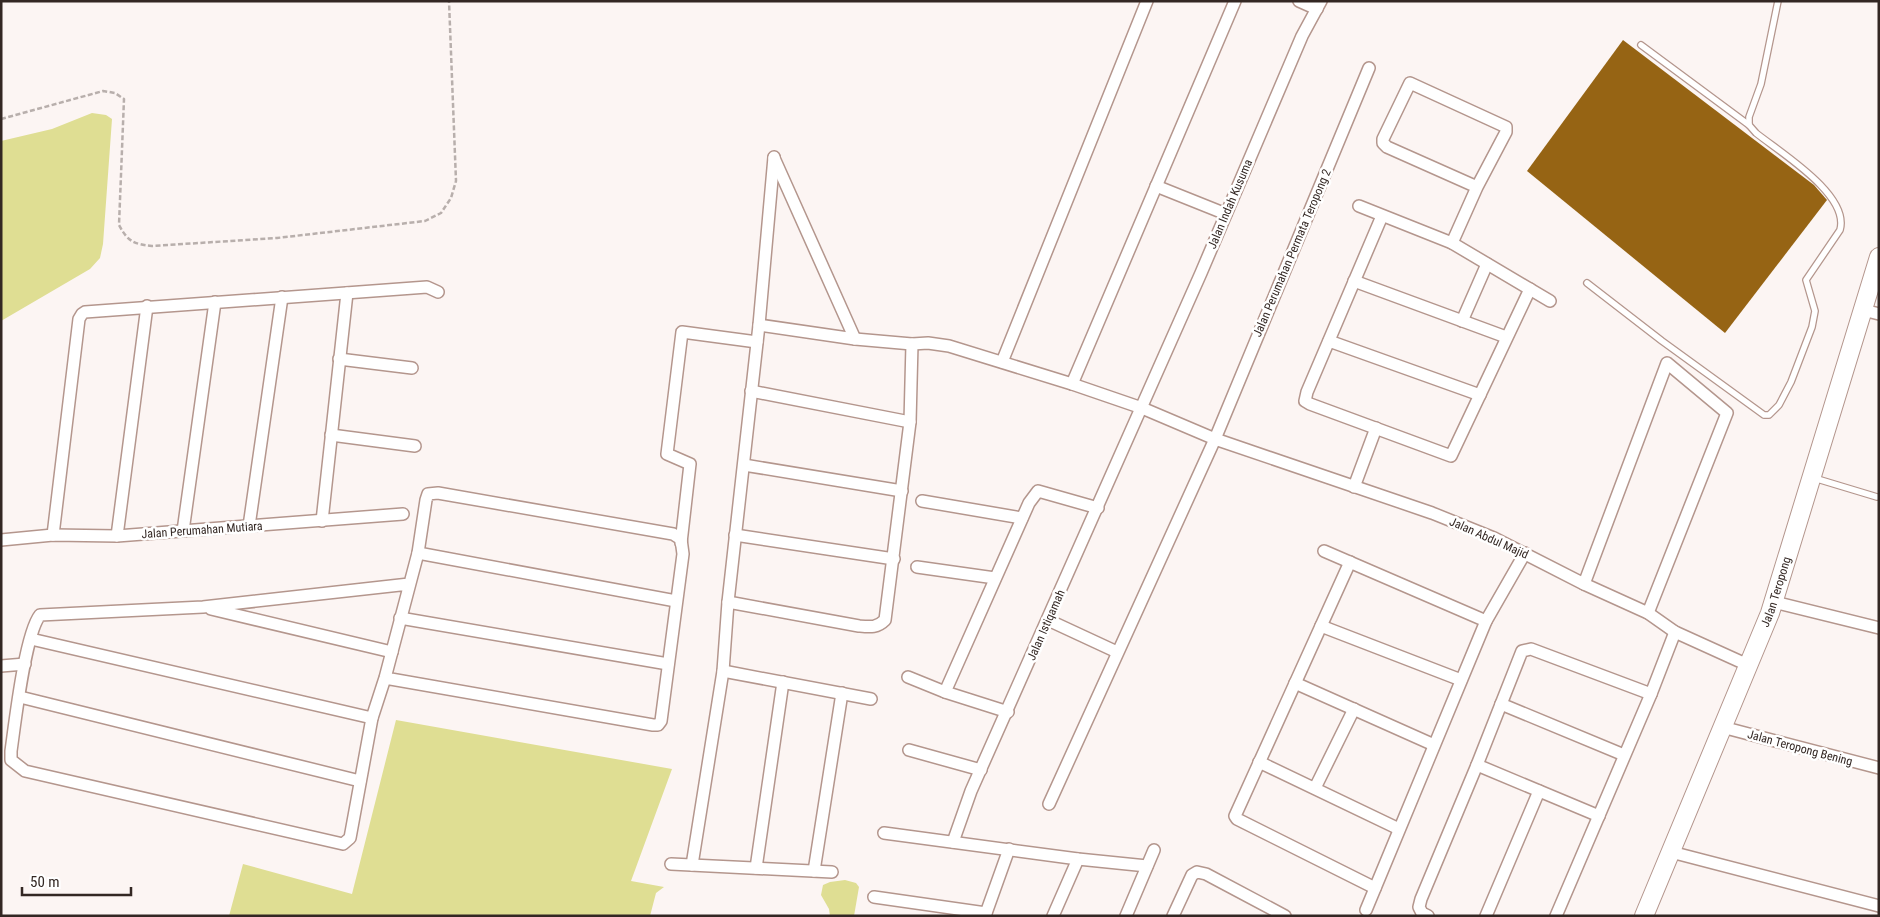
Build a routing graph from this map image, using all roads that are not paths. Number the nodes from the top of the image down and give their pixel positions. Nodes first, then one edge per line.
1 (1147, 1) edge
2 (1235, 1) edge
3 (1299, 1) edge
4 (1778, 1) edge
5 (1319, 5) edge
6 (1641, 45) dead end
7 (1369, 68) dead end
8 (1749, 125) junction
9 (1156, 186) junction
10 (1477, 187) junction
11 (1359, 206) dead end
12 (1226, 214) junction
13 (1382, 216) junction
14 (1452, 243) junction
15 (1879, 257) edge
16 (1487, 264) junction
17 (1354, 281) junction
18 (1587, 283) dead end
19 (1530, 289) junction
20 (438, 292) dead end
21 (346, 293) junction
22 (282, 297) junction
23 (1550, 301) dead end
24 (215, 302) junction
25 (147, 306) junction
26 (1871, 312) edge
27 (1462, 321) junction
28 (759, 325) junction
29 (1506, 337) junction
30 (856, 339) junction
31 (1328, 341) junction
32 (757, 342) junction
33 (912, 344) junction
34 (339, 359) junction
35 (1002, 362) junction
36 (412, 368) dead end
37 (1072, 384) junction
38 (751, 391) junction
39 (1480, 395) junction
40 (1142, 408) junction
41 (910, 422) junction
42 (1376, 428) junction
43 (331, 435) junction
44 (1215, 439) junction
45 (415, 446) dead end
46 (744, 465) junction
47 (1812, 477) junction
48 (1354, 487) junction
49 (902, 491) junction
50 (1876, 497) dead end
51 (922, 501) dead end
52 (1098, 508) junction
53 (403, 514) dead end
54 (1022, 518) junction
55 (322, 521) junction
56 (249, 526) junction
57 (183, 531) junction
58 (53, 535) junction
59 (735, 535) junction
60 (117, 536) junction
61 (1, 540) edge
62 (681, 543) junction
63 (1324, 551) dead end
64 (418, 553) junction
65 (1525, 553) junction
66 (894, 559) junction
67 (1350, 562) junction
68 (917, 567) dead end
69 (995, 578) junction
70 (409, 584) junction
71 (1584, 584) junction
72 (676, 601) junction
73 (728, 602) junction
74 (1774, 602) junction
75 (203, 607) junction
76 (1648, 613) junction
77 (400, 618) junction
78 (1048, 620) junction
79 (1486, 621) junction
80 (1321, 626) junction
81 (1879, 628) edge
82 (1675, 632) junction
83 (31, 639) junction
84 (392, 652) junction
85 (1117, 652) junction
86 (25, 664) junction
87 (668, 664) junction
88 (1, 666) edge
89 (1750, 666) junction
90 (723, 672) junction
91 (908, 677) dead end
92 (385, 678) junction
93 (1461, 680) junction
94 (782, 682) junction
95 (1295, 683) junction
96 (946, 692) junction
97 (842, 693) junction
98 (1651, 694) junction
99 (20, 696) junction
100 (871, 699) dead end
101 (1501, 704) junction
102 (1354, 709) junction
103 (1008, 712) junction
104 (372, 718) junction
105 (1722, 727) junction
106 (1434, 745) junction
107 (909, 750) dead end
108 (1624, 755) junction
109 (1259, 762) junction
110 (1477, 765) junction
111 (1879, 768) edge
112 (981, 770) junction
113 (360, 781) junction
114 (1315, 788) junction
115 (1539, 791) junction
116 (1049, 804) dead end
117 (1598, 816) junction
118 (1399, 829) junction
119 (884, 833) dead end
120 (953, 842) junction
121 (1008, 849) junction
122 (1154, 850) dead end
123 (1671, 852) junction
124 (1078, 859) junction
125 (671, 864) dead end
126 (692, 865) junction
127 (1147, 866) junction
128 (756, 868) junction
129 (814, 871) junction
130 (832, 872) dead end
131 (1375, 888) junction
132 (874, 897) dead end
133 (1879, 906) edge
134 (1366, 910) dead end
135 (985, 914) edge
136 (1053, 916) edge
137 (1126, 916) edge
138 (1173, 916) edge
139 (1285, 916) edge
140 (1428, 916) edge
141 (1486, 916) edge
142 (1556, 916) edge
143 (1644, 916) edge

1 - 35 street
2 - 9 street
3 - 5 street
4 - 8 lane
5 - 12 street, Jalan Indah Kusuma
6 - 8 lane
7 - 44 street, Jalan Perumahan Permata Teropong 2
8 - 18 lane
9 - 12 street
9 - 37 street
10 - 10 street
10 - 14 street
11 - 13 street
12 - 40 street, Jalan Indah Kusuma
13 - 14 street
13 - 17 street
14 - 16 street
15 - 26 main road, Jalan Teropong
16 - 19 street
16 - 27 street
17 - 27 street
17 - 31 street
19 - 23 street
19 - 29 street
20 - 21 street
21 - 22 street
21 - 34 street
22 - 24 street
22 - 56 street
24 - 25 street
24 - 57 street
25 - 58 street
25 - 60 street
26 - 47 main road, Jalan Teropong
27 - 29 street
28 - 30 street, Jalan Abdul Majid
28 - 30 street
28 - 32 street
29 - 39 street
30 - 33 street, Jalan Abdul Majid
31 - 39 street
31 - 42 street
32 - 38 street
32 - 62 street
33 - 35 street, Jalan Abdul Majid
33 - 41 street
34 - 36 street
34 - 43 street
35 - 37 street, Jalan Abdul Majid
37 - 40 street, Jalan Abdul Majid
38 - 41 street
38 - 46 street
39 - 42 street
40 - 44 street, Jalan Abdul Majid
40 - 52 street, Jalan Istiqamah
41 - 49 street
42 - 48 street
43 - 45 street
43 - 55 street
44 - 48 street, Jalan Abdul Majid
44 - 85 street, Jalan Perumahan Permata Teropong 2
46 - 49 street
46 - 59 street
47 - 50 lane
47 - 74 main road, Jalan Teropong
48 - 65 street, Jalan Abdul Majid
49 - 66 street
51 - 54 street
52 - 54 street
52 - 78 street, Jalan Istiqamah
53 - 55 street, Jalan Perumahan Mutiara
54 - 69 street
55 - 56 street, Jalan Perumahan Mutiara
56 - 57 street, Jalan Perumahan Mutiara
57 - 60 street, Jalan Perumahan Mutiara
58 - 60 street, Jalan Perumahan Mutiara
58 - 61 street, Jalan Perumahan Mutiara
59 - 66 street
59 - 73 street
62 - 64 street
62 - 72 street
63 - 67 street
64 - 70 street
64 - 72 street
65 - 71 street, Jalan Abdul Majid
65 - 79 street
66 - 73 street
67 - 79 street
67 - 80 street
68 - 69 street
69 - 96 street
70 - 75 street
70 - 77 street
71 - 76 street, Jalan Abdul Majid
71 - 76 street
72 - 87 street
73 - 90 street
74 - 81 street
74 - 89 main road, Jalan Teropong
75 - 83 street
75 - 84 street
76 - 82 street, Jalan Abdul Majid
77 - 84 street
77 - 87 street
78 - 85 street
78 - 103 street, Jalan Istiqamah
79 - 93 street
80 - 93 street
80 - 95 street
82 - 89 street, Jalan Abdul Majid
82 - 98 street
83 - 86 street
83 - 104 street
84 - 92 street
85 - 116 street, Jalan Perumahan Permata Teropong 2
86 - 88 street
86 - 99 street
87 - 92 street
89 - 105 main road, Jalan Teropong
90 - 94 street
90 - 126 street
91 - 96 street
92 - 104 street
93 - 106 street
94 - 97 street
94 - 128 street
95 - 102 street
95 - 109 street
96 - 103 street
97 - 100 street
97 - 129 street
98 - 101 street
98 - 108 street
99 - 113 street
99 - 113 street
101 - 108 street
101 - 110 street
102 - 106 street
102 - 114 street
103 - 112 street, Jalan Istiqamah
104 - 113 street
105 - 111 street, Jalan Teropong Bening
105 - 123 main road, Jalan Teropong
106 - 118 street
107 - 112 street
108 - 117 street
109 - 114 street
109 - 131 street
110 - 115 street
110 - 140 street
112 - 120 street, Jalan Istiqamah
114 - 118 street
115 - 117 street
115 - 141 street
117 - 142 street
118 - 131 street
119 - 120 street
120 - 121 street
121 - 124 street
121 - 135 street
122 - 127 street
123 - 133 street
123 - 143 main road, Jalan Teropong
124 - 127 street
124 - 136 street
125 - 126 street
126 - 128 street
127 - 137 street
128 - 129 street
129 - 130 street
131 - 134 street
132 - 135 street
138 - 139 street

